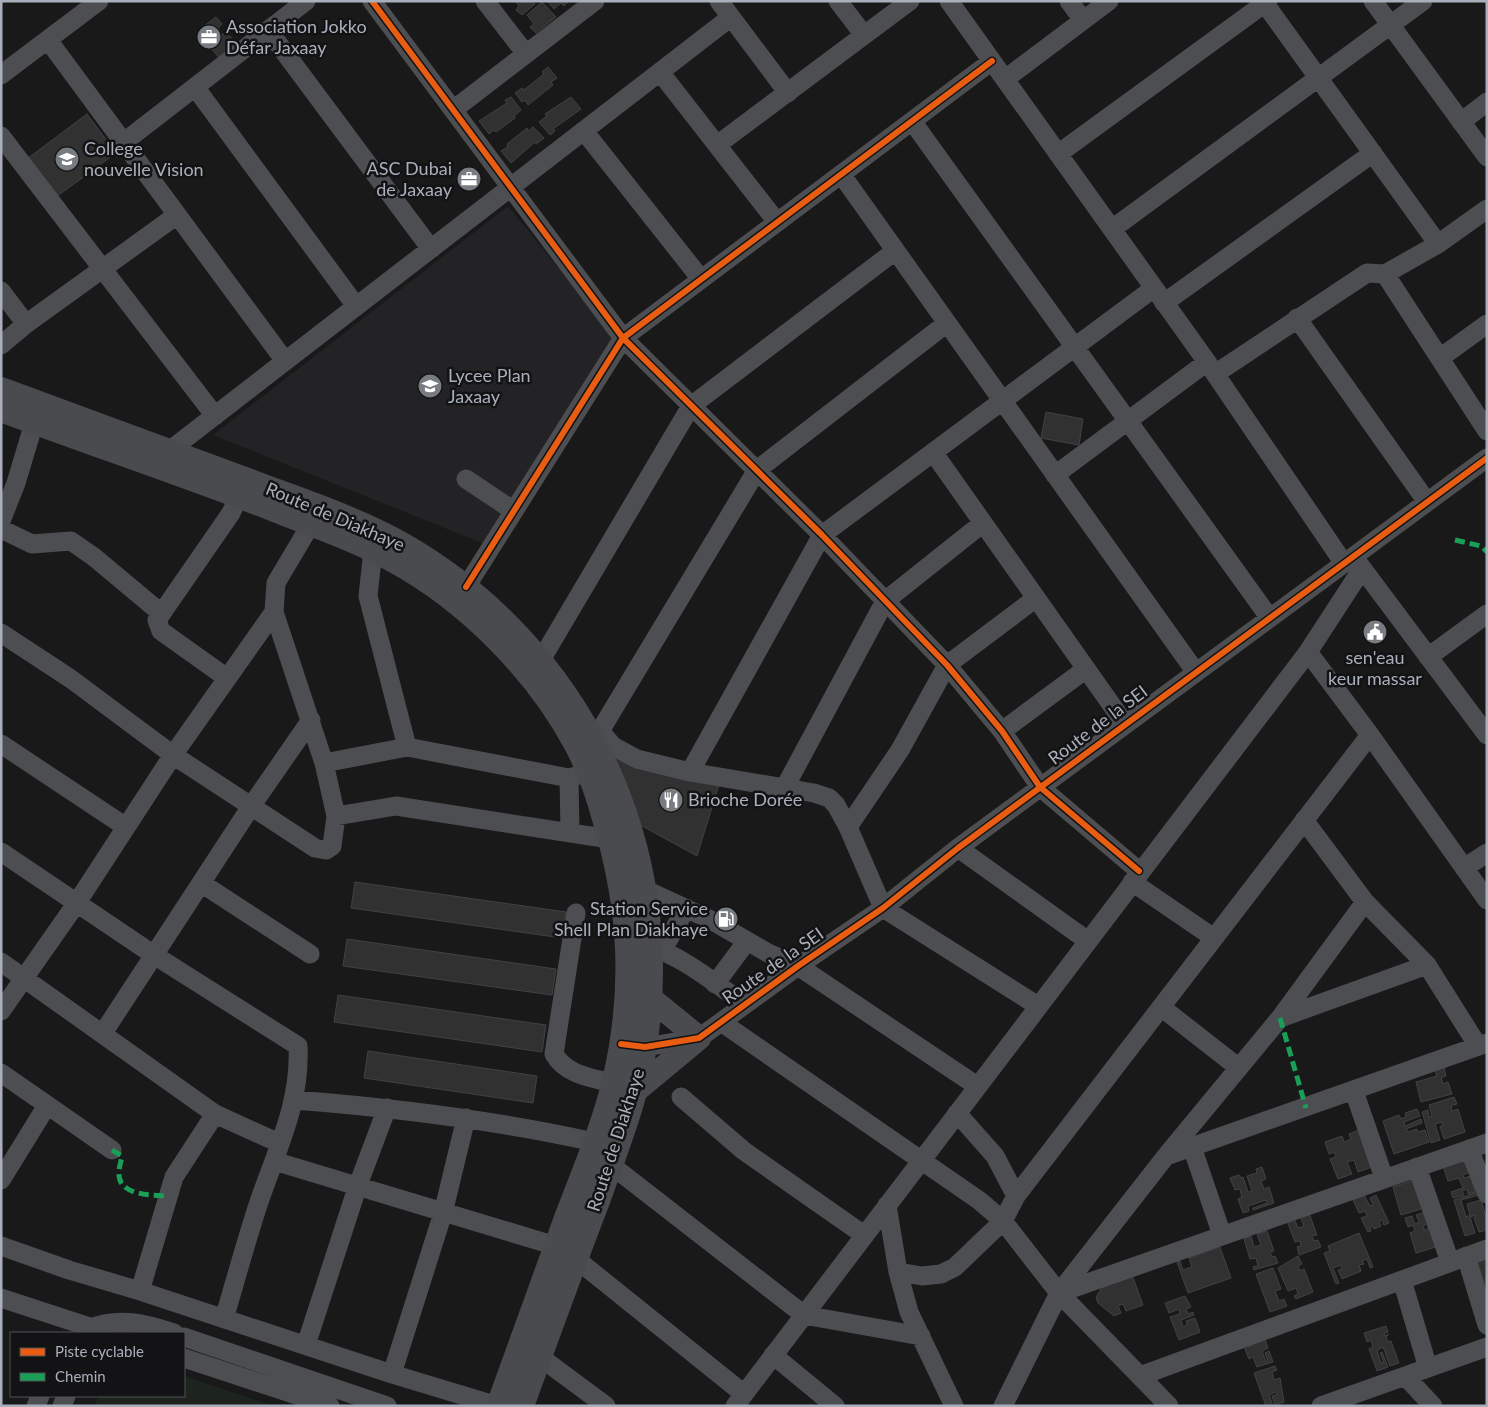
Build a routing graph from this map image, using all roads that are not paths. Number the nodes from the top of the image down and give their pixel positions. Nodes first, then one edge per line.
1 (99, 1) edge
2 (306, 1) edge
3 (372, 1) edge
4 (485, 1) edge
5 (596, 1) edge
6 (719, 1) edge
7 (838, 1) edge
8 (910, 1) edge
9 (949, 1) edge
10 (1069, 1) edge
11 (1109, 1) edge
12 (1372, 1) edge
13 (1423, 1) edge
14 (1266, 2) edge
15 (731, 17) junction
16 (1083, 20) junction
17 (1390, 25) junction
18 (268, 30) junction
19 (864, 35) junction
20 (48, 40) junction
21 (526, 54) junction
22 (992, 61) junction
23 (6, 67) edge
24 (660, 72) junction
25 (1318, 78) junction
26 (1005, 79) junction
27 (196, 87) junction
28 (788, 93) junction
29 (1487, 102) edge
30 (453, 110) junction
31 (912, 121) junction
32 (1461, 122) junction
33 (584, 130) junction
34 (1, 136) edge
35 (124, 142) junction
36 (717, 146) junction
37 (1373, 153) junction
38 (1058, 154) junction
39 (1487, 157) edge
40 (840, 174) junction
41 (511, 187) junction
42 (1487, 209) edge
43 (177, 215) junction
44 (777, 222) junction
45 (1112, 229) junction
46 (1438, 244) junction
47 (431, 249) junction
48 (895, 250) junction
49 (103, 269) junction
50 (1385, 274) junction
51 (701, 279) junction
52 (1, 291) edge
53 (1159, 295) junction
54 (356, 306) junction
55 (1297, 318) junction
56 (947, 323) junction
57 (26, 324) junction
58 (1487, 324) edge
59 (623, 338) junction
60 (1, 345) edge
61 (1075, 347) junction
62 (1440, 358) junction
63 (285, 361) junction
64 (1211, 368) junction
65 (1, 389) edge
66 (1002, 401) junction
67 (691, 406) junction
68 (1, 410) edge
69 (215, 416) junction
70 (1128, 421) junction
71 (34, 422) junction
72 (1487, 431) edge
73 (169, 451) junction
74 (933, 452) junction
75 (1487, 458) edge
76 (757, 470) junction
77 (1055, 475) junction
78 (466, 479) dead end
79 (239, 496) junction
80 (1427, 502) junction
81 (514, 511) junction
82 (1, 521) edge
83 (983, 523) junction
84 (311, 524) junction
85 (1, 529) edge
86 (822, 535) junction
87 (373, 550) junction
88 (1352, 562) junction
89 (466, 588) junction
90 (1036, 598) junction
91 (885, 600) junction
92 (274, 612) junction
93 (161, 613) junction
94 (1487, 614) edge
95 (1269, 617) junction
96 (1, 634) edge
97 (1308, 652) junction
98 (1428, 657) junction
99 (541, 660) junction
100 (947, 665) junction
101 (1086, 669) junction
102 (1195, 671) junction
103 (227, 678) junction
104 (311, 720) junction
105 (1125, 724) junction
106 (1002, 731) junction
107 (596, 733) junction
108 (1370, 735) junction
109 (1487, 735) edge
110 (1, 744) edge
111 (407, 747) junction
112 (173, 755) junction
113 (324, 763) junction
114 (690, 772) junction
115 (579, 775) junction
116 (785, 787) junction
117 (1040, 787) junction
118 (252, 805) junction
119 (336, 816) junction
120 (1304, 820) junction
121 (126, 827) junction
122 (848, 827) junction
123 (570, 831) junction
124 (610, 839) junction
125 (958, 848) junction
126 (1, 852) edge
127 (1487, 852) edge
128 (1464, 868) junction
129 (1135, 877) junction
130 (201, 883) junction
131 (644, 889) junction
132 (1487, 900) edge
133 (1365, 902) junction
134 (76, 904) junction
135 (686, 908) junction
136 (883, 908) junction
137 (576, 913) dead end
138 (1214, 938) junction
139 (748, 941) junction
140 (1088, 941) junction
141 (656, 949) junction
142 (310, 954) dead end
143 (154, 955) junction
144 (1, 962) edge
145 (1427, 965) junction
146 (798, 966) junction
147 (23, 977) junction
148 (715, 984) junction
149 (650, 998) junction
150 (745, 1004) junction
151 (1038, 1006) junction
152 (1161, 1007) junction
153 (1, 1012) edge
154 (1280, 1018) junction
155 (721, 1022) junction
156 (103, 1033) junction
157 (699, 1038) junction
158 (621, 1044) junction
159 (1482, 1044) edge
160 (645, 1047) junction
161 (1239, 1068) junction
162 (1, 1073) edge
163 (977, 1086) junction
164 (624, 1088) junction
165 (1354, 1091) junction
166 (681, 1097) dead end
167 (295, 1100) junction
168 (46, 1106) junction
169 (387, 1108) junction
170 (957, 1113) junction
171 (215, 1114) junction
172 (466, 1118) junction
173 (594, 1142) junction
174 (279, 1143) junction
175 (1487, 1143) edge
176 (1192, 1147) junction
177 (1469, 1149) junction
178 (112, 1150) dead end
179 (1166, 1156) junction
180 (921, 1160) junction
181 (274, 1161) junction
182 (611, 1165) junction
183 (1417, 1167) junction
184 (1384, 1178) junction
185 (1, 1180) edge
186 (358, 1185) junction
187 (1487, 1194) edge
188 (1016, 1196) junction
189 (887, 1205) junction
190 (444, 1213) junction
191 (1003, 1220) junction
192 (864, 1235) junction
193 (1222, 1235) junction
194 (1, 1246) edge
195 (556, 1246) junction
196 (1487, 1249) edge
197 (1458, 1258) junction
198 (576, 1260) junction
199 (898, 1272) junction
200 (1402, 1280) junction
201 (140, 1291) junction
202 (1059, 1293) junction
203 (1, 1298) edge
204 (804, 1315) junction
205 (224, 1319) junction
206 (1487, 1325) edge
207 (93, 1331) edge
208 (170, 1332) edge
209 (921, 1336) junction
210 (185, 1337) edge
211 (306, 1346) junction
212 (1487, 1347) edge
213 (773, 1355) junction
214 (540, 1357) junction
215 (185, 1358) edge
216 (1428, 1368) junction
217 (392, 1374) junction
218 (1140, 1376) junction
219 (1405, 1376) junction
220 (739, 1400) edge
221 (330, 1406) edge
222 (387, 1406) edge
223 (498, 1406) edge
224 (522, 1406) edge
225 (606, 1406) edge
226 (835, 1406) edge
227 (954, 1406) edge
228 (1003, 1406) edge
229 (1169, 1406) edge
230 (1321, 1406) edge
231 (1432, 1406) edge

1 - 20 street
2 - 18 street
3 - 30 street
4 - 21 street
5 - 21 street
6 - 15 street
7 - 19 street
8 - 19 street
9 - 22 street
10 - 16 street
11 - 16 street
12 - 17 street
13 - 17 street
14 - 25 street
14 - 38 street
15 - 24 street
15 - 28 street
16 - 26 street
17 - 25 street
17 - 32 street
18 - 27 street
18 - 47 street
19 - 28 street
20 - 23 street
20 - 35 street
21 - 30 street
22 - 26 street
22 - 31 street
24 - 33 street
24 - 36 street
25 - 37 street
25 - 45 street
26 - 38 street
27 - 35 street
27 - 54 street
28 - 36 street
29 - 32 street
30 - 41 street
31 - 40 street
31 - 61 street
32 - 39 street
33 - 41 street
33 - 51 street
34 - 49 street
35 - 43 street
36 - 44 street
37 - 46 street
37 - 53 street
38 - 45 street
40 - 44 street
40 - 48 street
41 - 47 street
41 - 59 street
42 - 46 street
43 - 49 street
43 - 63 street
44 - 51 street
45 - 53 street
46 - 50 street
47 - 54 street
48 - 56 street
48 - 67 street
49 - 57 street
49 - 69 street
50 - 55 street
50 - 62 street
51 - 59 street
52 - 57 street
53 - 61 street
53 - 64 street
54 - 63 street
55 - 64 street
55 - 80 street
56 - 66 street
56 - 76 street
57 - 60 street
58 - 62 street
59 - 67 street
59 - 81 street
61 - 66 street
61 - 70 street
62 - 72 street
63 - 69 street
64 - 70 street
64 - 88 street
65 - 73 main road, Route de Diakhaye
66 - 74 street
66 - 77 street
67 - 76 street
67 - 99 street
68 - 71 main road, Route de Diakhaye
69 - 73 street
70 - 77 street
70 - 95 street
71 - 79 main road, Route de Diakhaye
71 - 82 street
73 - 89 main road, Route de Diakhaye
74 - 83 street
74 - 86 street
75 - 80 street, Route de la SEI
76 - 86 street
76 - 107 street
77 - 102 street
78 - 81 street
79 - 84 main road, Route de Diakhaye
79 - 93 street
80 - 88 street, Route de la SEI
81 - 89 street
83 - 90 street
83 - 91 street
84 - 87 main road, Route de Diakhaye
84 - 92 street
85 - 93 street
86 - 91 street
86 - 114 street
87 - 111 street
87 - 115 main road, Route de Diakhaye
88 - 95 street, Route de la SEI
88 - 97 street
88 - 98 street
89 - 99 main road, Route de Diakhaye
90 - 100 street
90 - 101 street
91 - 100 street
91 - 116 street
92 - 103 street
92 - 104 street
93 - 103 street
94 - 98 street
95 - 102 street, Route de la SEI
96 - 112 street
97 - 108 street
97 - 129 street
98 - 109 street
99 - 107 main road, Route de Diakhaye
100 - 106 street
100 - 122 street
101 - 105 street
101 - 106 street
102 - 105 street, Route de la SEI
103 - 112 street
104 - 113 street
104 - 118 street
105 - 117 street, Route de la SEI
106 - 117 street
107 - 114 street
107 - 131 main road, Route de Diakhaye
108 - 120 street
108 - 128 street
110 - 121 street
111 - 113 street
111 - 115 street
112 - 118 street
112 - 121 street
113 - 119 street
114 - 116 street
115 - 123 street
115 - 124 main road, Route de Diakhaye
116 - 122 street
117 - 125 street, Route de la SEI
117 - 129 street
118 - 119 street
118 - 130 street
119 - 123 street
120 - 133 street
120 - 138 street
121 - 134 street
122 - 136 street
123 - 124 street
124 - 158 main road, Route de Diakhaye
125 - 136 street, Route de la SEI
125 - 140 street
126 - 134 street
127 - 128 street
128 - 132 street
129 - 138 street
129 - 140 street
130 - 142 street
130 - 143 street
131 - 135 street
131 - 141 main road, Route de Diakhaye
133 - 145 street
133 - 154 street
134 - 143 street
134 - 147 street
135 - 139 street
135 - 141 street
136 - 146 street, Route de la SEI
136 - 151 street
137 - 164 street
138 - 152 street
139 - 146 street
139 - 148 street
140 - 151 street
141 - 148 street
141 - 149 main road, Route de Diakhaye
143 - 156 street
143 - 167 street
144 - 147 street
145 - 154 street
145 - 159 street
146 - 150 street, Route de la SEI
146 - 163 street
147 - 153 street
147 - 156 street
148 - 150 street
149 - 157 main road
149 - 160 main road, Route de Diakhaye
150 - 155 street, Route de la SEI
151 - 163 street
152 - 161 street
152 - 188 street
154 - 161 street
155 - 157 street, Route de la SEI
155 - 180 street
156 - 171 street
157 - 160 street, Route de la SEI
157 - 164 main road
158 - 160 street, Route de la SEI
158 - 164 main road, Route de Diakhaye
159 - 165 street
160 - 164 main road, Route de Diakhaye
161 - 179 street
162 - 168 street
163 - 170 street
164 - 173 main road, Route de Diakhaye
164 - 182 main road, Route de Diakhaye
165 - 176 street
165 - 184 street
166 - 192 street
167 - 169 street
167 - 174 street
168 - 178 street
168 - 185 street
169 - 172 street
169 - 186 street
170 - 180 street
170 - 188 street
171 - 174 street
171 - 201 street
172 - 173 street
172 - 190 street
173 - 195 main road, Route de Diakhaye
174 - 181 street
175 - 177 street
176 - 179 street
176 - 193 street
177 - 183 street
177 - 187 street
179 - 202 street
180 - 189 street
180 - 191 street
181 - 186 street
181 - 205 street
182 - 198 main road, Route de Diakhaye
182 - 204 street
183 - 184 street
183 - 197 street
184 - 193 street
186 - 190 street
186 - 211 street
188 - 191 street
189 - 192 street
189 - 199 street
190 - 195 street
190 - 217 street
191 - 199 street
191 - 202 street
192 - 204 street
193 - 202 street
194 - 201 street
195 - 223 main road, Route de Diakhaye
196 - 197 street
197 - 200 street
197 - 206 street
198 - 214 main road, Route de Diakhaye
198 - 220 street
199 - 209 street
200 - 216 street
200 - 218 street
201 - 205 street
202 - 218 street
202 - 228 street
203 - 207 street
204 - 209 street
204 - 213 street
205 - 211 street
207 - 208 street
209 - 227 street
210 - 222 street
211 - 217 street
212 - 216 street
213 - 220 street
213 - 226 street
214 - 224 main road, Route de Diakhaye
214 - 225 street
215 - 221 street
216 - 219 street
217 - 223 street
218 - 229 street
219 - 230 street
219 - 231 street

